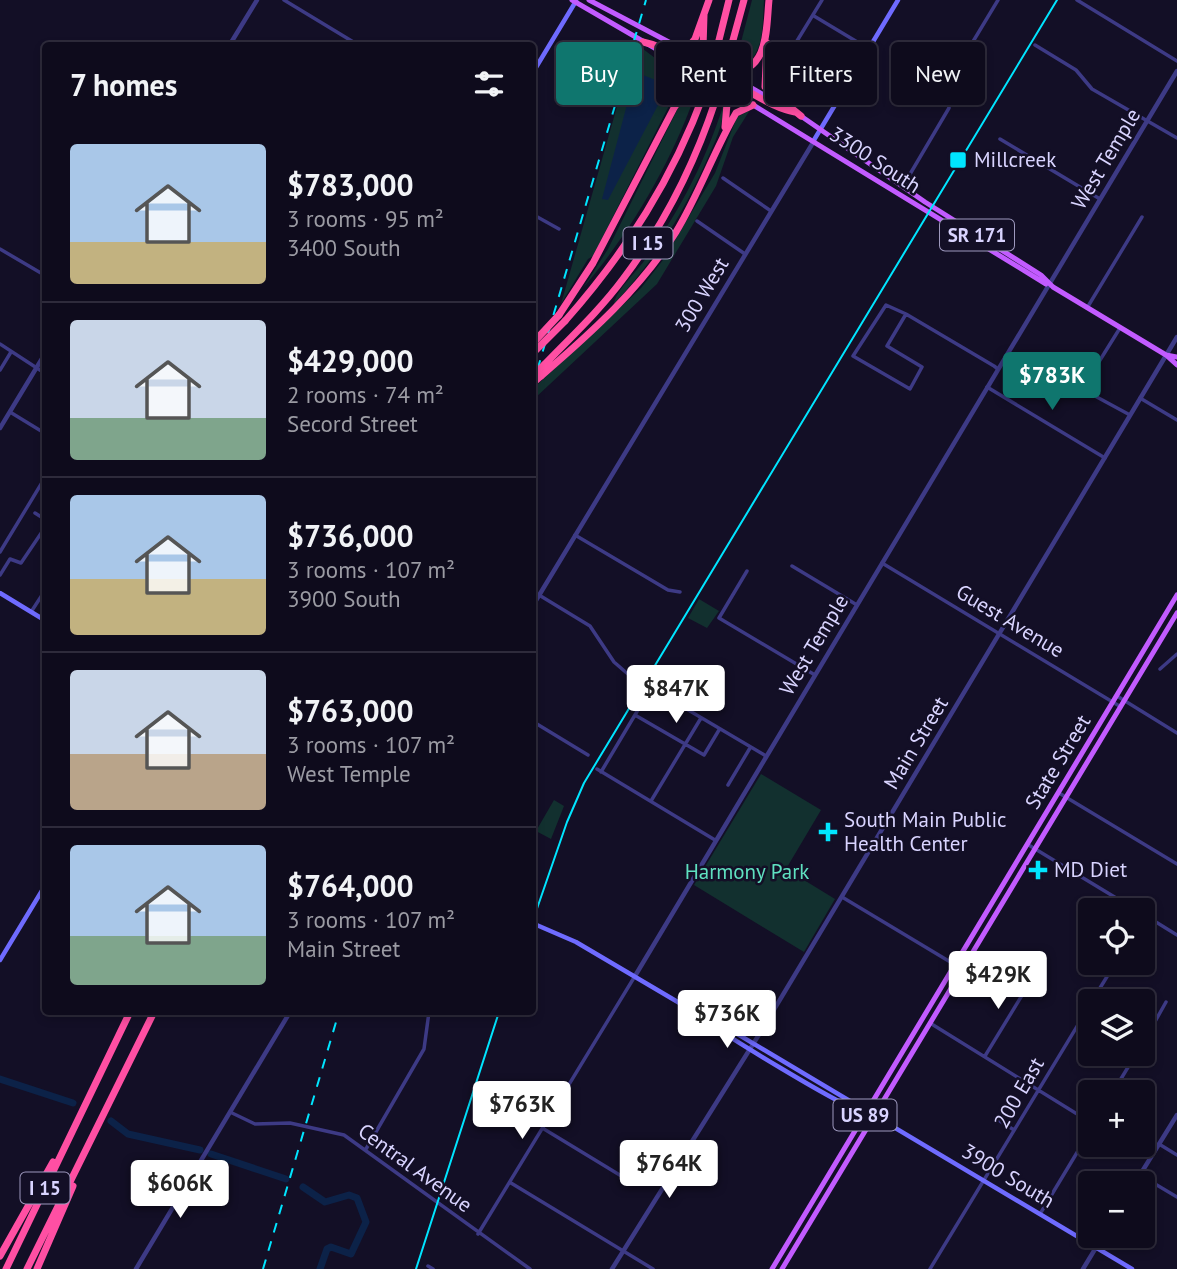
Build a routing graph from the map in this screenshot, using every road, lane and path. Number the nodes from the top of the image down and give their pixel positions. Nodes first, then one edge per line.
1 (257, 0) edge
2 (284, 0) edge
3 (589, 0) edge
4 (709, 0) edge
5 (729, 0) edge
6 (744, 0) edge
7 (769, 0) edge
8 (822, 0) edge
9 (898, 0) edge
10 (998, 0) edge
11 (1077, 0) edge
12 (575, 1) edge
13 (704, 15) junction
14 (813, 15) junction
15 (768, 17) junction
16 (231, 42) edge
17 (353, 42) edge
18 (643, 42) junction
19 (668, 42) edge
20 (693, 42) edge
21 (703, 42) edge
22 (796, 42) edge
23 (857, 42) edge
24 (873, 42) edge
25 (656, 44) edge
26 (1035, 45) dead end
27 (656, 50) edge
28 (1177, 61) edge
29 (751, 66) edge
30 (536, 67) edge
31 (1177, 71) edge
32 (751, 94) edge
33 (751, 104) edge
34 (675, 105) edge
35 (676, 105) edge
36 (727, 105) edge
37 (747, 105) edge
38 (835, 105) edge
39 (674, 108) junction
40 (798, 114) junction
41 (1147, 121) junction
42 (820, 130) junction
43 (1177, 138) edge
44 (1000, 139) dead end
45 (814, 140) junction
46 (723, 178) dead end
47 (884, 185) junction
48 (903, 186) junction
49 (699, 189) junction
50 (1100, 199) junction
51 (771, 211) junction
52 (536, 216) edge
53 (1142, 217) dead end
54 (697, 221) dead end
55 (559, 229) dead end
56 (0, 249) edge
57 (745, 254) junction
58 (42, 274) edge
59 (1049, 285) junction
60 (1087, 308) junction
61 (906, 314) junction
62 (562, 318) junction
63 (1121, 328) junction
64 (1177, 337) edge
65 (536, 341) edge
66 (0, 344) edge
67 (536, 349) edge
68 (11, 352) junction
69 (1166, 355) junction
70 (1177, 357) edge
71 (42, 359) edge
72 (1177, 365) edge
73 (36, 369) junction
74 (998, 369) junction
75 (0, 370) edge
76 (42, 372) edge
77 (536, 372) edge
78 (536, 380) edge
79 (987, 387) junction
80 (1140, 398) junction
81 (10, 412) junction
82 (1130, 415) junction
83 (1177, 420) edge
84 (0, 428) edge
85 (42, 432) edge
86 (1105, 458) junction
87 (42, 483) edge
88 (35, 513) dead end
89 (42, 517) edge
90 (42, 532) edge
91 (575, 535) junction
92 (0, 552) edge
93 (882, 563) junction
94 (792, 566) dead end
95 (747, 571) dead end
96 (0, 575) edge
97 (680, 592) dead end
98 (0, 593) edge
99 (539, 595) junction
100 (1177, 595) edge
101 (42, 596) edge
102 (536, 600) edge
103 (857, 605) junction
104 (32, 612) junction
105 (1177, 613) edge
106 (42, 618) edge
107 (1000, 634) junction
108 (1177, 654) edge
109 (1160, 669) dead end
110 (629, 674) dead end
111 (815, 675) junction
112 (1115, 699) junction
113 (1123, 704) junction
114 (635, 715) junction
115 (701, 718) junction
116 (536, 723) edge
117 (720, 729) junction
118 (1177, 733) edge
119 (685, 744) junction
120 (750, 747) junction
121 (588, 755) dead end
122 (766, 756) junction
123 (727, 785) dead end
124 (1058, 793) junction
125 (1066, 797) junction
126 (651, 802) junction
127 (715, 840) junction
128 (1027, 845) junction
129 (1034, 849) junction
130 (1177, 864) edge
131 (42, 891) edge
132 (842, 897) junction
133 (1116, 898) edge
134 (1155, 922) edge
135 (536, 925) edge
136 (1177, 934) edge
137 (0, 960) edge
138 (955, 965) junction
139 (962, 969) junction
140 (635, 976) junction
141 (1032, 979) dead end
142 (1166, 1002) dead end
143 (129, 1015) edge
144 (153, 1015) edge
145 (288, 1015) edge
146 (429, 1015) edge
147 (1155, 1022) edge
148 (930, 1023) junction
149 (1078, 1025) edge
150 (752, 1046) junction
151 (985, 1056) junction
152 (1039, 1090) junction
153 (84, 1107) junction
154 (230, 1112) junction
155 (866, 1113) junction
156 (1078, 1114) edge
157 (104, 1115) junction
158 (1177, 1115) edge
159 (874, 1118) junction
160 (995, 1118) dead end
161 (544, 1129) junction
162 (1015, 1130) junction
163 (1159, 1144) junction
164 (366, 1149) junction
165 (1078, 1151) edge
166 (1177, 1155) edge
167 (1150, 1158) joint
168 (1142, 1171) edge
169 (623, 1178) dead end
170 (984, 1181) junction
171 (511, 1183) junction
172 (1155, 1184) edge
173 (1177, 1197) edge
174 (1040, 1214) junction
175 (478, 1234) junction
176 (1078, 1237) edge
177 (1096, 1248) joint
178 (623, 1251) junction
179 (0, 1256) edge
180 (428, 1266) dead end
181 (6, 1269) edge
182 (27, 1269) edge
183 (37, 1269) edge
184 (136, 1269) edge
185 (433, 1269) edge
186 (530, 1269) edge
187 (612, 1269) edge
188 (653, 1269) edge
189 (772, 1269) edge
190 (782, 1269) edge
191 (930, 1269) edge
192 (1083, 1269) edge
193 (1132, 1269) edge

1 - 16 street
2 - 17 street
3 - 19 main road
4 - 13 highway
5 - 62 highway, I 15, bridge
6 - 77 highway, I 15, bridge
7 - 15 highway
8 - 14 street
9 - 24 main road, 300 West
10 - 48 street
11 - 28 street
12 - 18 main road
12 - 30 main road
13 - 20 highway
13 - 21 highway
14 - 22 street
14 - 23 street
15 - 29 highway
15 - 40 highway
18 - 25 highway
18 - 27 main road
26 - 41 street
31 - 41 street, West Temple
32 - 40 highway
33 - 45 main road, 3300 South / SR 171
34 - 39 highway
35 - 39 highway
36 - 49 highway
37 - 49 highway
38 - 42 main road, 300 West
39 - 62 highway
40 - 42 main road, 3300 South / SR 171
41 - 43 street
41 - 50 street, West Temple
42 - 45 main road, 300 West
42 - 48 main road, 3300 South / SR 171
44 - 50 street
45 - 47 main road, 3300 South / SR 171
45 - 51 street, 300 West
46 - 51 street
47 - 48 main road
47 - 59 main road, 3300 South / SR 171
48 - 59 main road, 3300 South / SR 171
49 - 78 highway, bridge
50 - 59 street, West Temple
51 - 57 street, 300 West
52 - 55 street
53 - 60 street
54 - 57 street
56 - 58 street
57 - 91 street, 300 West
59 - 60 main road, 3300 South / SR 171
59 - 74 street, West Temple
60 - 63 main road, 3300 South / SR 171
61 - 61 street
61 - 74 street
62 - 65 highway, bridge
62 - 67 highway, I 15, bridge
63 - 69 main road, 3300 South / SR 171
63 - 82 street
64 - 69 street, Main Street
66 - 68 street
68 - 73 street
68 - 75 street
69 - 70 main road, 3300 South / SR 171
69 - 72 main road, 3300 South / SR 171
69 - 80 street, Main Street
71 - 73 street
73 - 76 street
73 - 81 street
74 - 79 street, West Temple
79 - 86 street
79 - 93 street, West Temple
80 - 82 street, Main Street
80 - 83 street
81 - 84 street
81 - 85 street
82 - 86 street, Main Street
86 - 107 street, Main Street
87 - 92 street
88 - 89 street
90 - 96 street
91 - 97 street
91 - 99 street, 300 West
93 - 103 street, West Temple
93 - 107 street, Guest Avenue
94 - 103 street
95 - 111 street
98 - 104 main road
99 - 102 street, 300 West
99 - 110 street
100 - 112 main road, State Street / US 89
101 - 104 street
103 - 111 street, West Temple
104 - 106 main road
105 - 113 main road, State Street / US 89
107 - 112 street, Guest Avenue
107 - 132 street, Main Street
108 - 109 street
111 - 122 street, West Temple
112 - 113 street, Guest Avenue
112 - 124 main road, State Street / US 89
113 - 118 street, Guest Avenue
113 - 125 main road, State Street / US 89
114 - 115 street
114 - 119 street
114 - 126 street
115 - 117 street
115 - 119 street
116 - 121 street
117 - 119 street
117 - 120 street
119 - 126 street
120 - 122 street
120 - 123 street
122 - 127 street, West Temple
124 - 125 street
124 - 128 main road, State Street / US 89
125 - 129 main road, State Street / US 89
125 - 130 street
126 - 127 street
127 - 140 street, West Temple
128 - 129 street
128 - 138 main road, State Street / US 89
129 - 133 street
129 - 139 main road, State Street / US 89
131 - 137 main road
132 - 138 street
132 - 150 street, Main Street
134 - 136 street
135 - 140 main road, 3900 South
138 - 139 street
138 - 155 main road, State Street / US 89
139 - 148 main road, State Street / US 89
140 - 150 main road, 3900 South
140 - 161 street, West Temple
141 - 151 street
142 - 147 street
143 - 153 highway, I 15
144 - 157 highway, I 15
145 - 154 street
146 - 164 street
148 - 151 street
148 - 159 main road, State Street / US 89
149 - 152 street, 200 East
150 - 155 main road, 3900 South
150 - 178 street, Main Street
151 - 152 street
152 - 156 street
152 - 162 street, 200 East
153 - 179 highway
153 - 181 highway, I 15
154 - 164 street, Central Avenue
154 - 184 street
155 - 159 main road, 3900 South
155 - 189 main road, State Street / US 89
157 - 182 highway, I 15
157 - 183 highway
158 - 163 street
159 - 170 main road, 3900 South
159 - 190 main road, State Street / US 89
160 - 162 street
161 - 169 street
161 - 171 street, West Temple
162 - 170 street, 200 East
163 - 166 street
163 - 167 street
164 - 175 street, Central Avenue
165 - 174 street
167 - 168 street
170 - 174 main road, 3900 South
170 - 191 street, 200 East
171 - 175 street, West Temple
171 - 178 street
172 - 173 street
174 - 176 main road, 3900 South
175 - 186 street, Central Avenue
177 - 192 street
177 - 193 main road, 3900 South
178 - 187 street, Main Street
178 - 188 street
180 - 185 street

